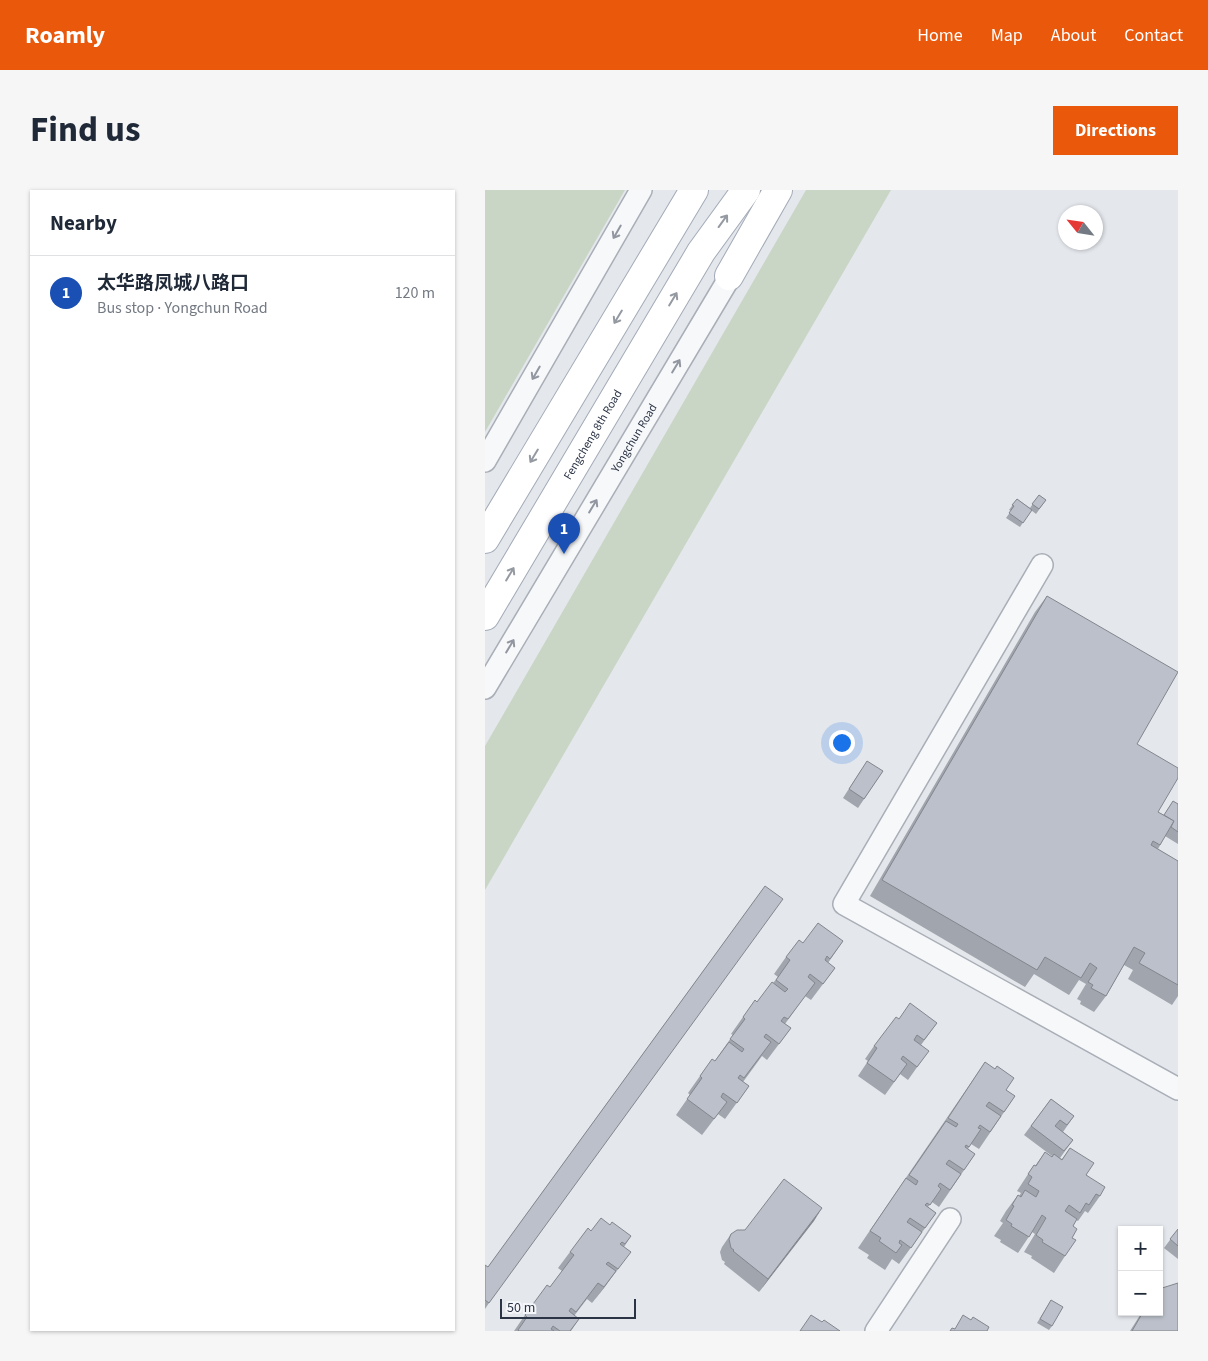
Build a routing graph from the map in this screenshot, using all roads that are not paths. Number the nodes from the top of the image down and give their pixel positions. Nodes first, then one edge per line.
1 (641, 190) edge
2 (694, 190) edge
3 (746, 190) edge
4 (778, 190) edge
5 (787, 190) edge
6 (729, 276) junction
7 (485, 461) edge
8 (485, 538) edge
9 (1042, 565) dead end
10 (485, 616) edge
11 (485, 688) edge
12 (1178, 1089) edge
13 (950, 1219) dead end
14 (876, 1331) edge

1 -> 7 street
2 -> 8 main road
10 -> 3 main road, Fengcheng 8th Road
4 - 6 main road
5 - 6 street, Yongchun Road
11 -> 6 street, Yongchun Road
9 - 12 street
13 - 14 street

